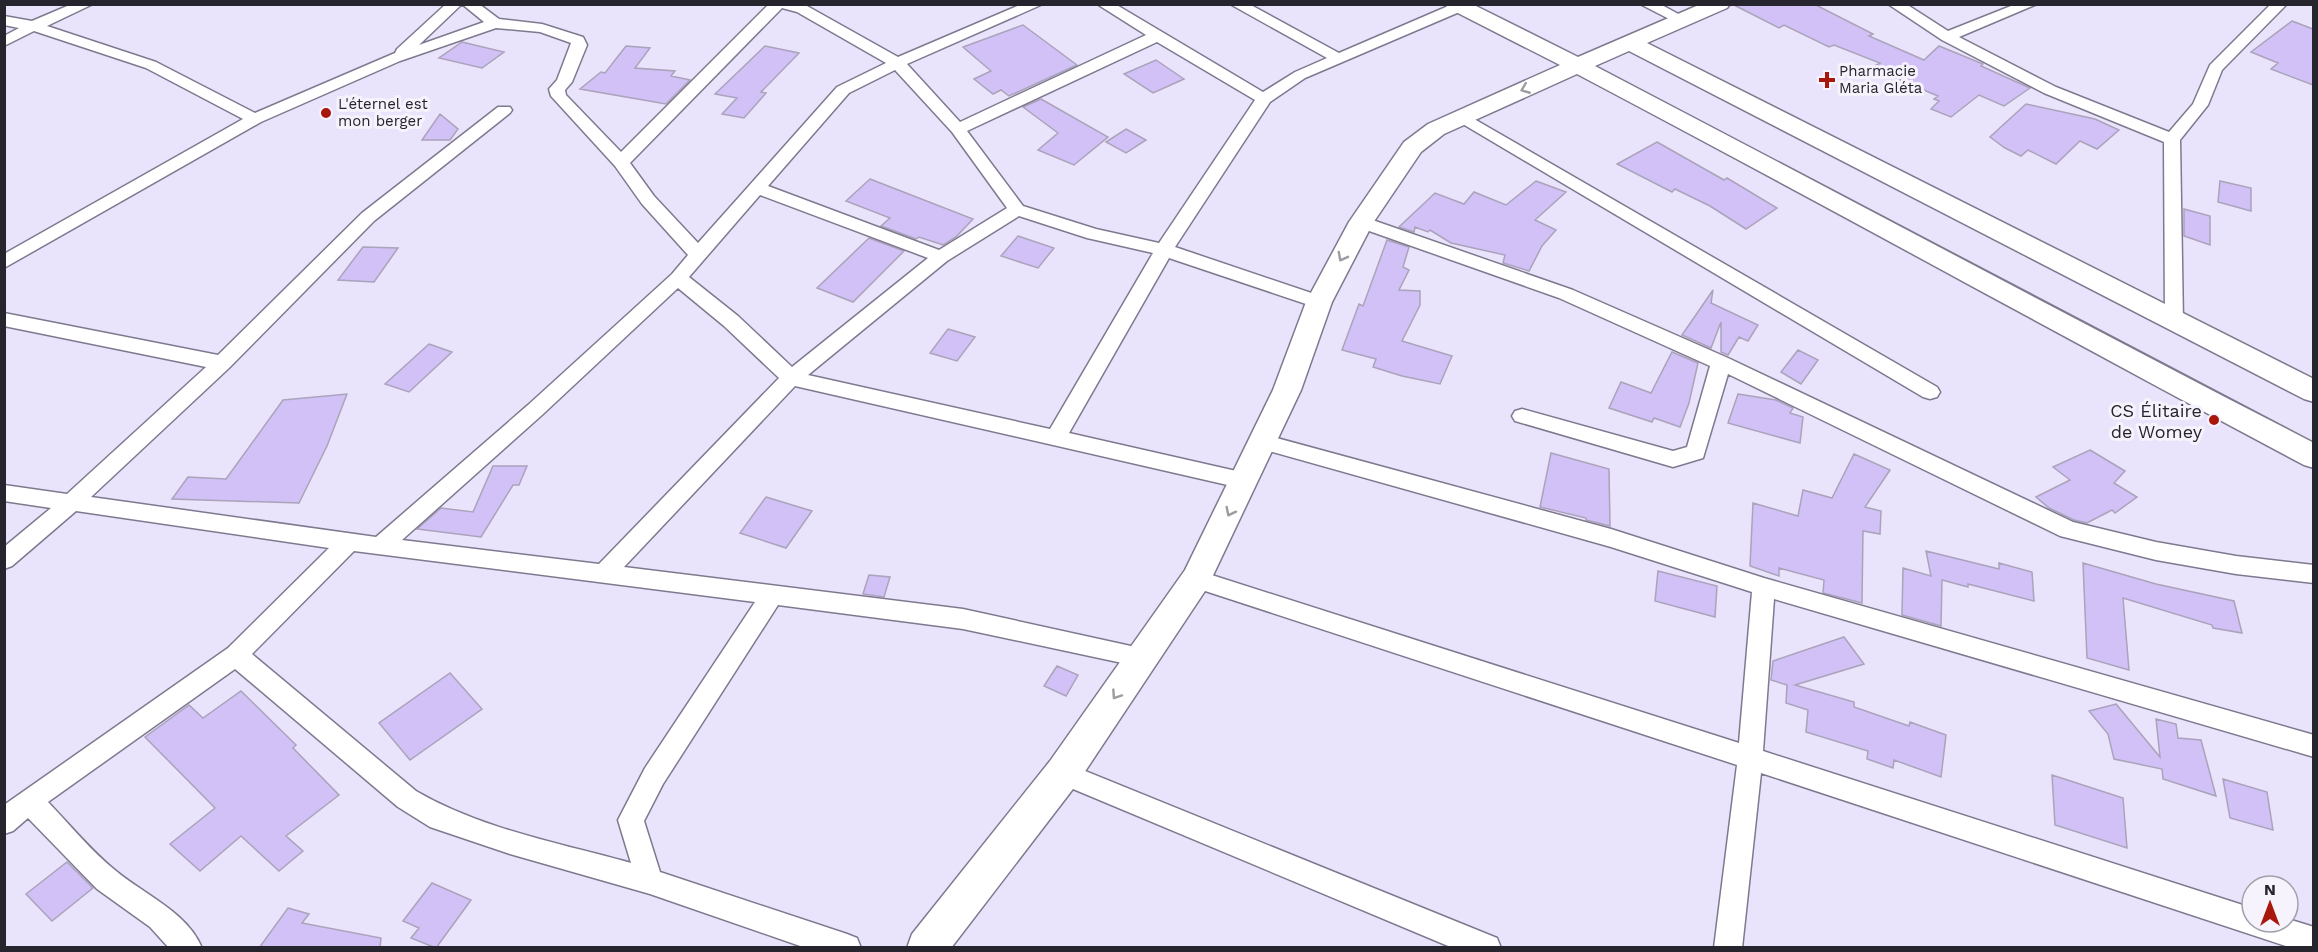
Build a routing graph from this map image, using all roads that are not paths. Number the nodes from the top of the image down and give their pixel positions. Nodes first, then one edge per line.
1 (86, 4) edge
2 (455, 4) edge
3 (469, 4) edge
4 (778, 4) edge
5 (784, 4) edge
6 (1036, 4) edge
7 (1104, 4) edge
8 (1237, 4) edge
9 (1647, 4) edge
10 (1720, 4) edge
11 (1895, 4) edge
12 (2030, 4) edge
13 (2280, 4) edge
14 (1457, 6) edge
15 (807, 7) edge
16 (4, 20) edge
17 (1684, 21) junction
18 (495, 23) junction
19 (33, 26) junction
20 (1157, 36) junction
21 (1947, 37) junction
22 (4, 42) edge
23 (1632, 44) junction
24 (395, 58) junction
25 (1338, 58) junction
26 (897, 63) junction
27 (1579, 66) junction
28 (1264, 99) junction
29 (504, 111) dead end
30 (1462, 117) junction
31 (255, 119) junction
32 (958, 129) junction
33 (2172, 139) junction
34 (621, 162) junction
35 (756, 188) junction
36 (1017, 210) junction
37 (1361, 222) junction
38 (1164, 250) junction
39 (698, 254) junction
40 (941, 257) junction
41 (4, 262) edge
42 (678, 278) junction
43 (1319, 302) junction
44 (4, 320) edge
45 (2174, 322) junction
46 (222, 363) junction
47 (1721, 363) junction
48 (791, 378) junction
49 (1930, 392) dead end
50 (2313, 392) edge
51 (1522, 416) dead end
52 (1054, 439) junction
53 (1262, 442) junction
54 (2313, 457) edge
55 (1245, 482) junction
56 (4, 493) edge
57 (71, 503) junction
58 (349, 542) junction
59 (382, 544) junction
60 (4, 560) edge
61 (606, 573) junction
62 (2313, 574) edge
63 (1196, 579) junction
64 (1764, 587) junction
65 (774, 594) junction
66 (236, 655) junction
67 (1141, 657) junction
68 (2313, 746) edge
69 (1750, 759) junction
70 (1063, 773) junction
71 (29, 801) junction
72 (4, 822) edge
73 (650, 881) junction
74 (2240, 916) edge
75 (2292, 934) edge
76 (2313, 941) edge
77 (188, 948) edge
78 (847, 948) edge
79 (926, 948) edge
80 (1487, 948) edge
81 (1728, 948) edge

1 - 19 street
2 - 24 street
3 - 18 street
4 - 34 street
5 - 15 street
6 - 26 street
7 - 20 street
8 - 25 street
9 - 17 street
10 - 17 street
11 - 21 street
12 - 21 street
13 - 33 street
14 - 25 street
14 - 27 street
15 - 26 street
16 - 19 street
17 - 23 street
18 - 24 street
18 - 34 street
19 - 22 street
19 - 31 street
20 - 28 street
20 - 32 street
21 - 33 street
23 - 27 street
23 - 45 street
24 - 31 street
25 - 28 street
26 - 32 street
26 - 35 street
27 -> 30 street
27 - 54 street
28 - 38 street
29 - 46 street
30 - 37 street
30 - 49 street
31 - 41 street
32 - 36 street
33 - 45 street
34 - 39 street
35 - 39 street
35 - 40 street
36 - 38 street
36 - 40 street
37 -> 43 street
37 - 47 street
38 - 43 street
38 - 52 street
39 - 42 street
40 - 48 street
42 - 48 street
42 - 59 street
43 - 53 street
44 - 46 street
45 - 50 street
46 - 57 street
47 - 51 street
47 - 62 street
48 - 52 street
48 - 61 street
52 - 55 street
53 - 55 street
53 - 64 street
55 -> 63 street
56 - 57 street
57 - 58 street
57 - 60 street
58 - 59 street
58 - 66 street
59 - 61 street
61 - 65 street
63 - 67 street
63 - 69 street
64 - 68 street
64 - 69 street
65 - 67 street
65 - 73 street
66 - 71 street
66 - 73 street
67 -> 70 street
69 - 74 street
69 - 81 street
70 - 79 street
70 - 80 street
71 - 72 street
71 - 77 street
73 - 78 street
75 - 76 street

